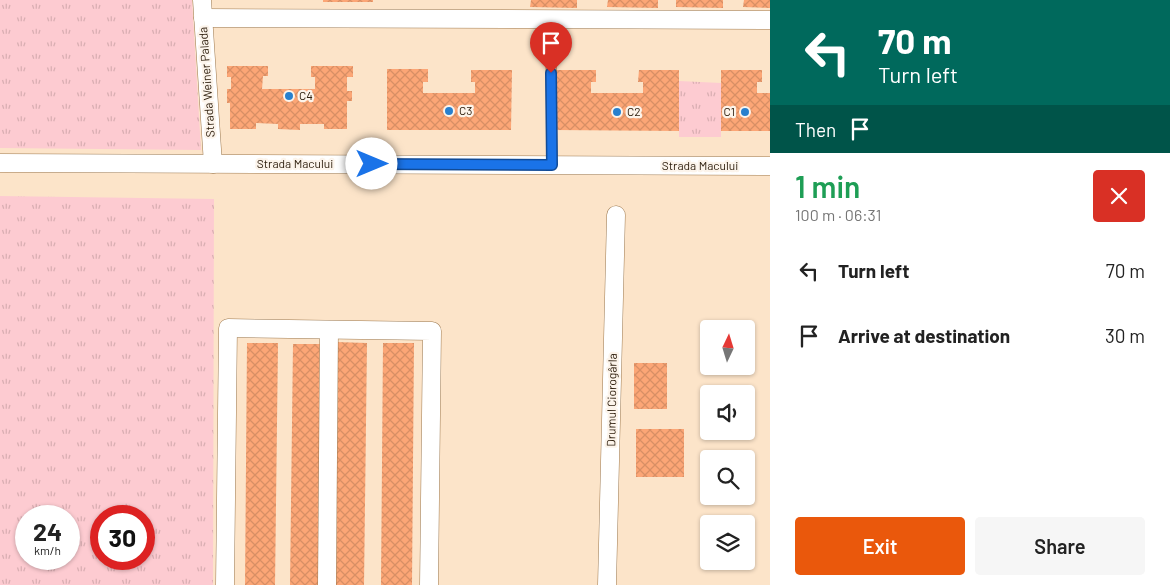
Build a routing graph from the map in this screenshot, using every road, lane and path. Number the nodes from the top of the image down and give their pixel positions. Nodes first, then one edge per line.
1 (202, 0) edge
2 (203, 18) junction
3 (770, 20) edge
4 (551, 55) dead end
5 (0, 163) edge
6 (213, 164) junction
7 (552, 165) junction
8 (770, 166) edge
9 (616, 215) dead end
10 (329, 330) junction
11 (225, 585) edge
12 (327, 585) edge
13 (429, 585) edge
14 (607, 585) edge

1 - 2 street, Strada Weiner Palada
2 - 3 street
2 - 6 street, Strada Weiner Palada
4 - 7 lane
5 - 6 street, Strada Macului
6 - 7 street, Strada Macului
7 - 8 street, Strada Macului
9 - 14 street, Drumul Ciorogârla
10 - 11 street
10 - 12 street
10 - 13 street

